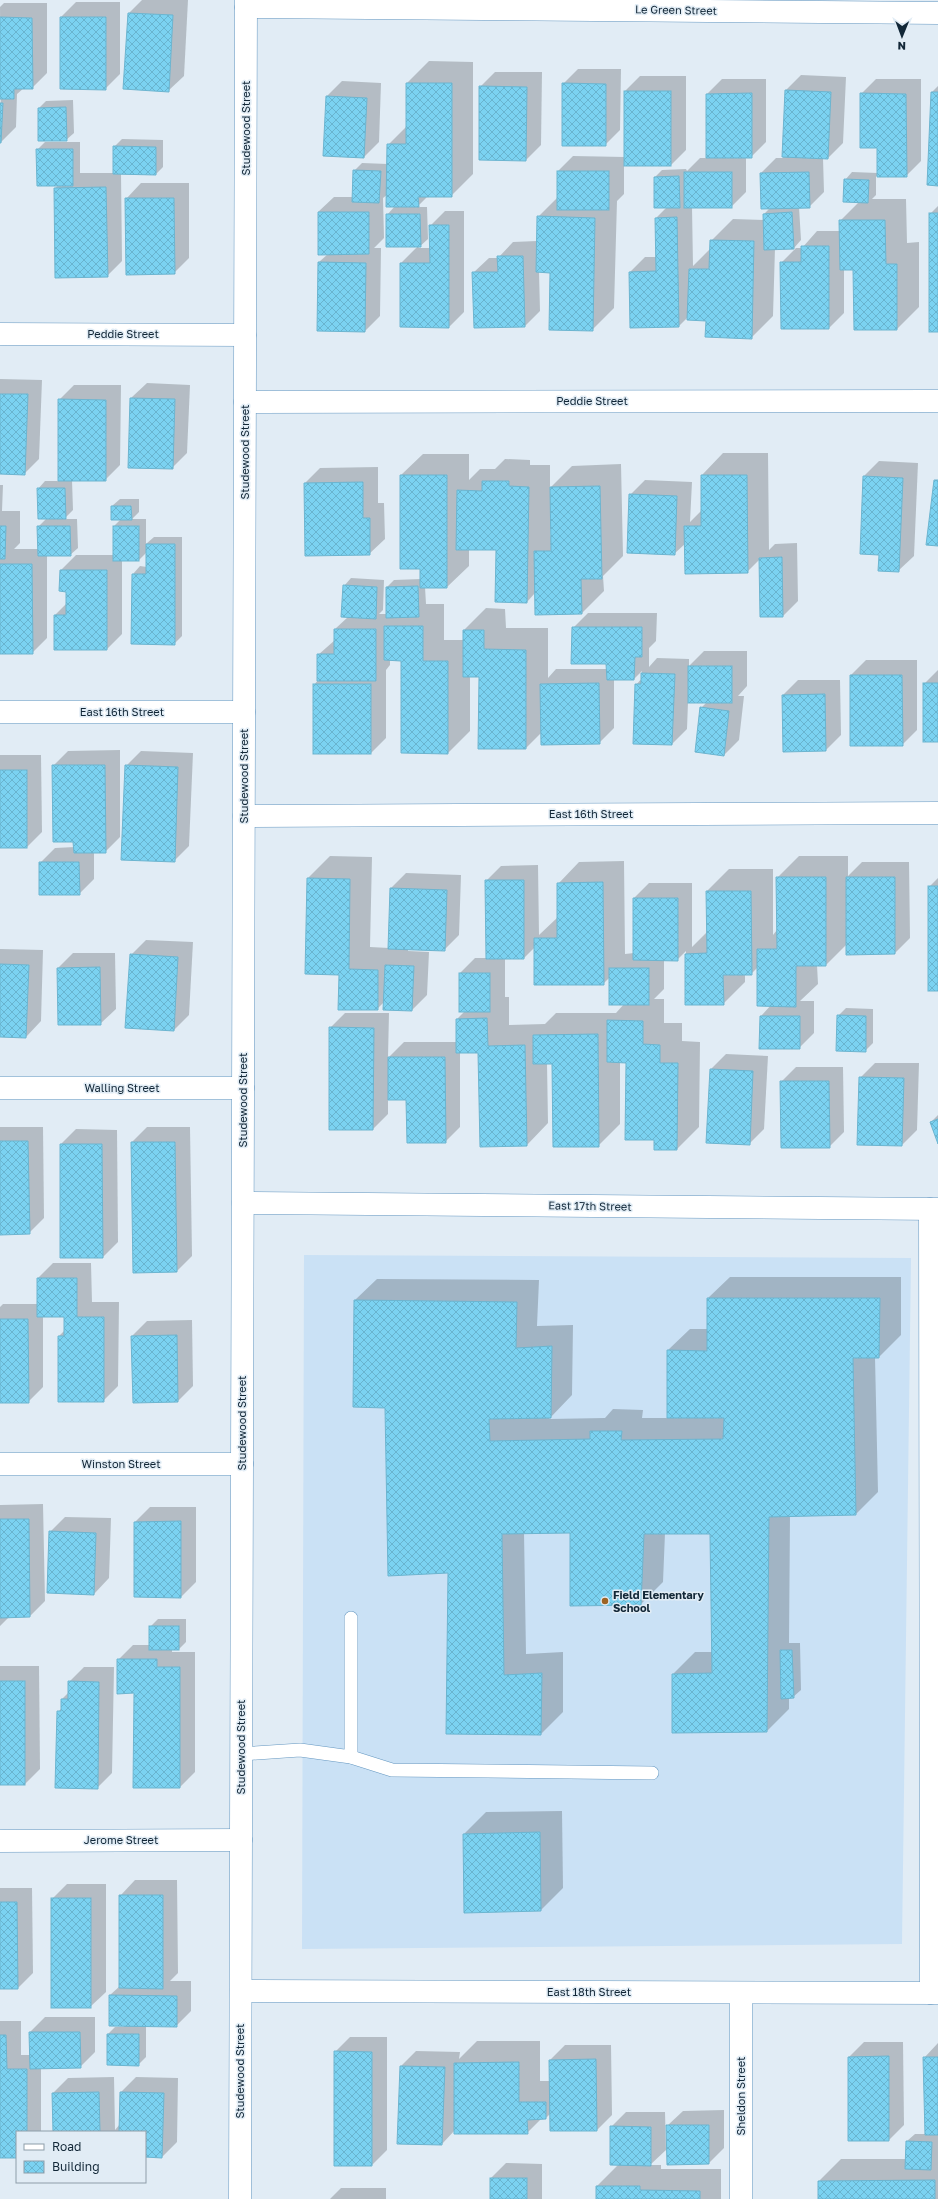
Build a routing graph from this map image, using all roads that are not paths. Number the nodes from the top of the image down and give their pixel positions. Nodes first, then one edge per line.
1 (246, 3) edge
2 (938, 13) edge
3 (0, 334) edge
4 (246, 335) junction
5 (938, 401) edge
6 (245, 402) junction
7 (0, 712) edge
8 (244, 712) junction
9 (938, 813) edge
10 (244, 816) junction
11 (0, 1088) edge
12 (243, 1088) junction
13 (243, 1203) junction
14 (934, 1209) edge
15 (0, 1464) edge
16 (242, 1464) junction
17 (934, 1594) edge
18 (351, 1618) dead end
19 (241, 1754) junction
20 (351, 1756) junction
21 (652, 1773) dead end
22 (0, 1840) edge
23 (241, 1840) junction
24 (240, 1991) junction
25 (741, 1993) junction
26 (934, 1993) edge
27 (240, 2199) edge
28 (741, 2199) edge

1 - 2 street, Le Green Street
1 - 4 street, Studewood Street
3 - 4 street, Peddie Street
4 - 6 street, Studewood Street
5 - 6 street, Peddie Street
6 - 8 street, Studewood Street
7 - 8 street, East 16th Street
8 - 10 street, Studewood Street
9 - 10 street, East 16th Street
10 - 12 street, Studewood Street
11 - 12 street, Walling Street
12 - 13 street, Studewood Street
13 - 14 street, East 17th Street
13 - 16 street, Studewood Street
14 - 17 street
15 - 16 street, Winston Street
16 - 19 street, Studewood Street
17 - 26 street
18 - 20 lane
19 - 20 lane
19 - 23 street, Studewood Street
20 - 21 lane
22 - 23 street, Jerome Street
23 - 24 street, Studewood Street
24 - 25 street, East 18th Street
24 - 27 street, Studewood Street
25 - 26 street, East 18th Street
25 - 28 street, Sheldon Street

